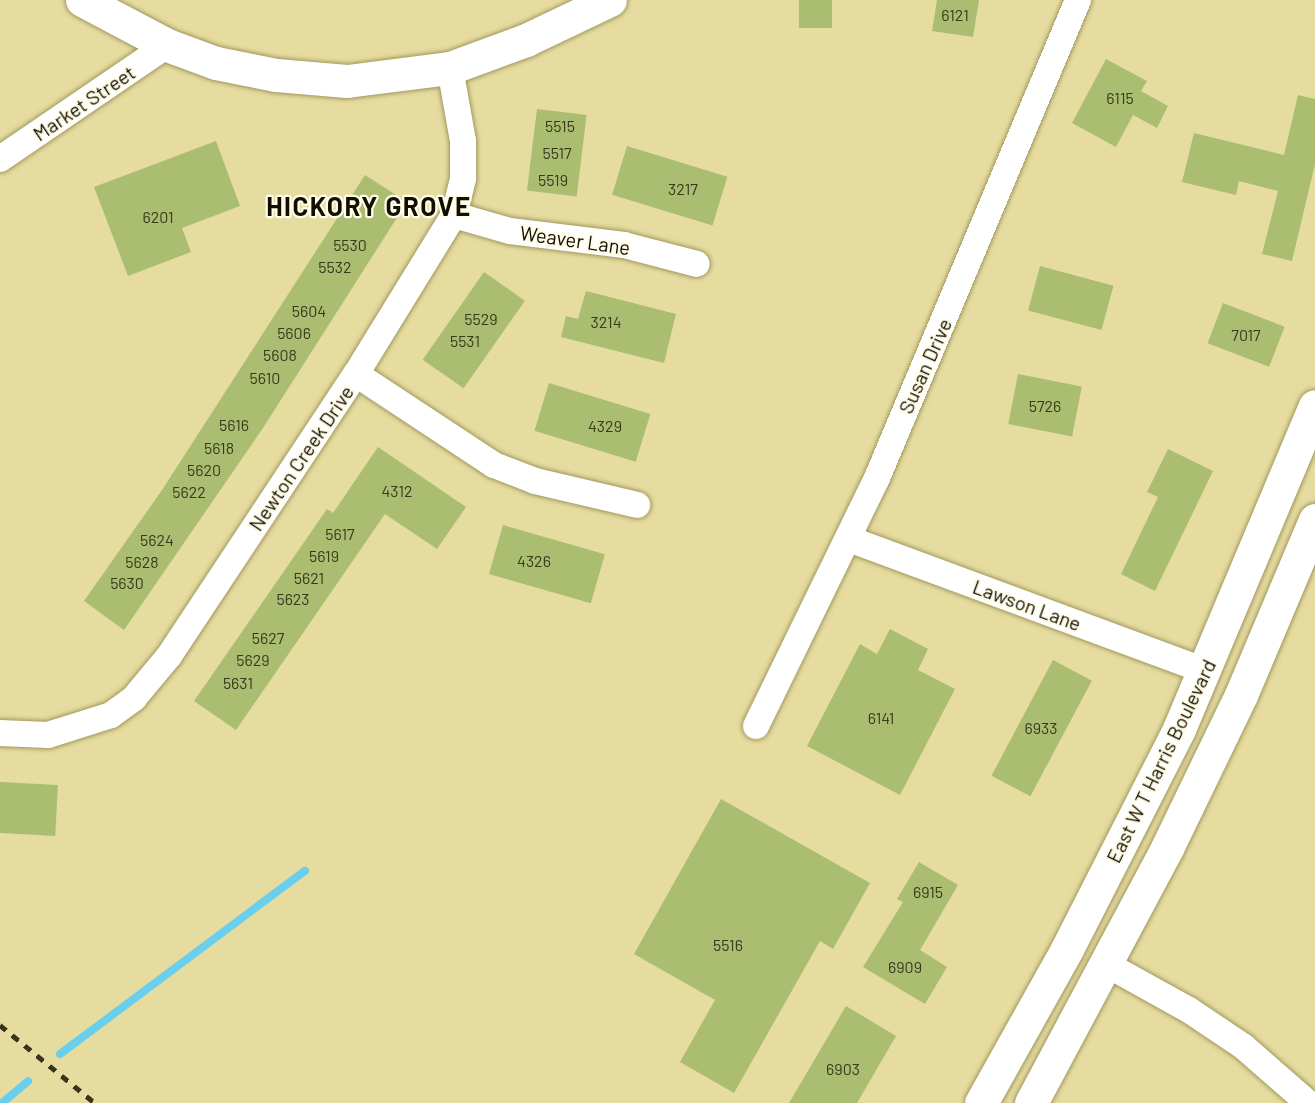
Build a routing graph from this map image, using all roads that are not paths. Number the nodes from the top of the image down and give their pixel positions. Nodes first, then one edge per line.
1 (82, 0) edge
2 (610, 0) edge
3 (1078, 0) edge
4 (167, 45) junction
5 (450, 69) junction
6 (0, 159) edge
7 (454, 215) junction
8 (697, 264) dead end
9 (356, 374) junction
10 (1315, 406) edge
11 (637, 505) dead end
12 (1315, 520) edge
13 (849, 539) junction
14 (1205, 671) junction
15 (756, 726) dead end
16 (0, 733) edge
17 (1106, 964) junction
18 (981, 1103) edge
19 (1030, 1103) edge
20 (1308, 1103) edge

1 - 4 main road
2 - 5 main road
3 - 13 street, Susan Drive
4 - 5 main road
4 - 6 street, Market Street
5 - 7 street, Newton Creek Drive
7 - 8 street, Weaver Lane
7 - 9 street, Newton Creek Drive
9 - 11 street
9 - 16 street, Newton Creek Drive
10 - 14 main road, East W T Harris Boulevard
12 - 17 main road
13 - 14 street, Lawson Lane
13 - 15 street, Susan Drive
14 - 18 main road, East W T Harris Boulevard
17 - 19 main road
17 - 20 street

